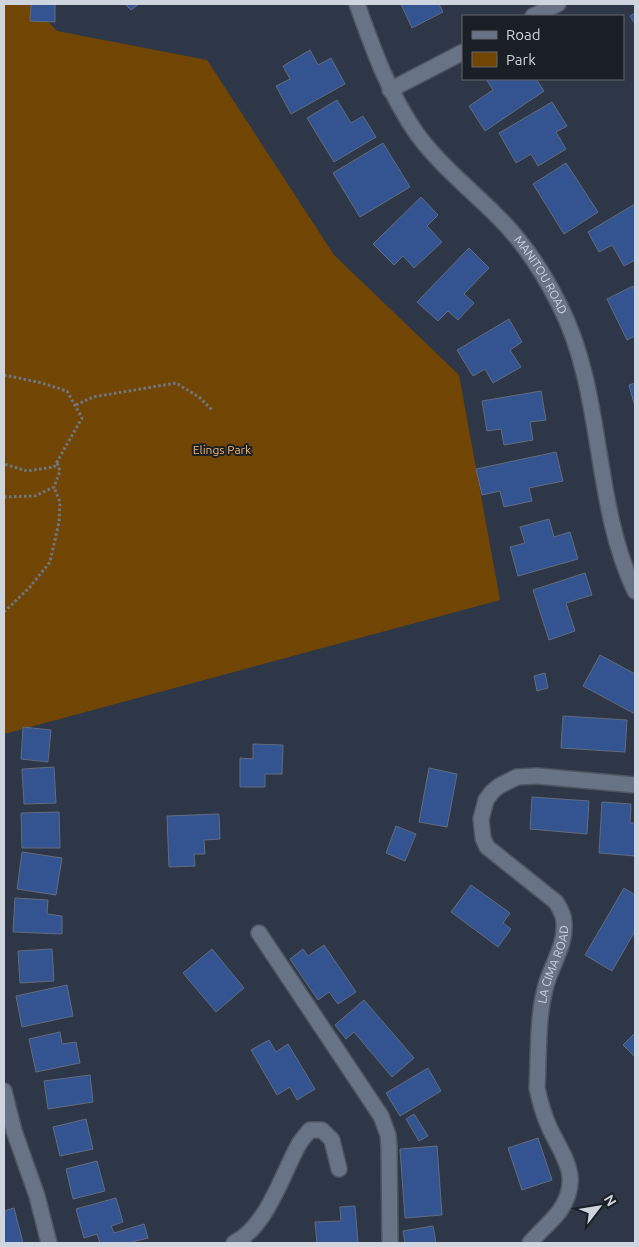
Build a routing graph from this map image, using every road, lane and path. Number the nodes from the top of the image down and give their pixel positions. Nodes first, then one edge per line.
1 (357, 4) edge
2 (558, 4) edge
3 (535, 15) edge
4 (462, 53) edge
5 (390, 90) junction
6 (4, 375) edge
7 (76, 406) junction
8 (212, 410) dead end
9 (57, 461) junction
10 (4, 464) edge
11 (54, 487) junction
12 (4, 497) edge
13 (635, 591) edge
14 (4, 612) edge
15 (635, 785) edge
16 (259, 933) dead end
17 (4, 1091) edge
18 (339, 1169) dead end
19 (49, 1243) edge
20 (234, 1243) edge
21 (390, 1243) edge
22 (530, 1243) edge

1 - 5 street, MANITOU ROAD
2 - 3 street
4 - 5 street
5 - 13 street, MANITOU ROAD
6 - 7 path
7 - 8 path
7 - 9 path
9 - 10 path
9 - 11 path
11 - 12 path
11 - 14 path
15 - 22 street, LA CIMA ROAD
16 - 21 street
17 - 19 street
18 - 20 street

